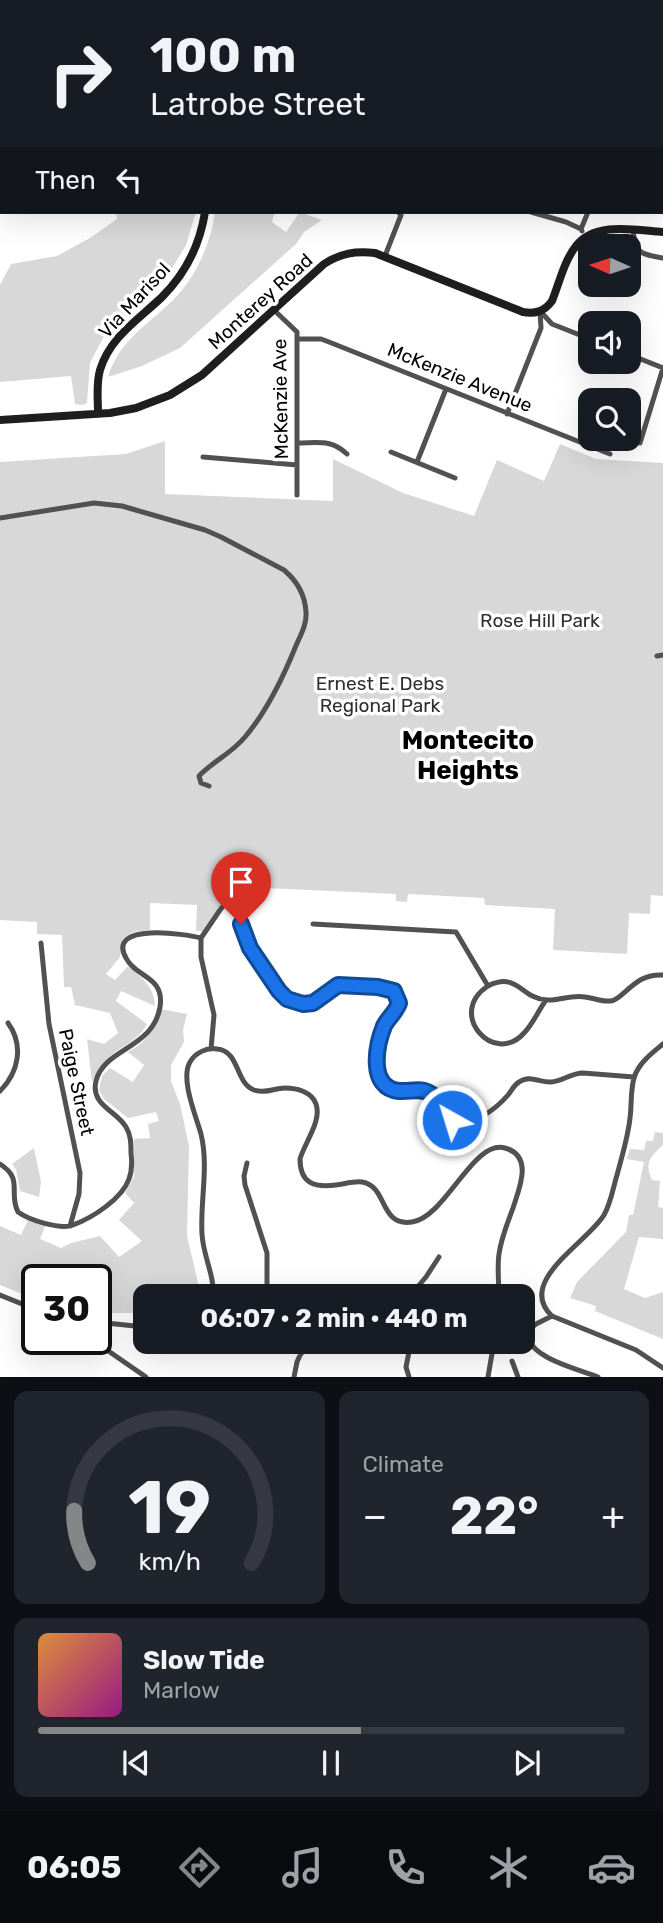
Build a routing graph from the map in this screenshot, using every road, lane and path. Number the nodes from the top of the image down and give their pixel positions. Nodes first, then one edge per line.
1 (204, 214) edge
2 (400, 214) edge
3 (538, 214) edge
4 (588, 214) edge
5 (633, 230) junction
6 (663, 232) edge
7 (583, 233) junction
8 (384, 256) junction
9 (663, 258) edge
10 (275, 311) junction
11 (540, 312) junction
12 (578, 334) edge
13 (297, 339) junction
14 (641, 359) edge
15 (663, 368) edge
16 (446, 388) junction
17 (98, 413) junction
18 (507, 414) junction
19 (0, 420) edge
20 (641, 440) edge
21 (297, 443) junction
22 (391, 452) dead end
23 (347, 454) dead end
24 (610, 454) dead end
25 (203, 457) dead end
26 (416, 462) junction
27 (297, 466) junction
28 (455, 478) dead end
29 (297, 495) dead end
30 (0, 518) edge
31 (209, 786) dead end
32 (313, 924) dead end
33 (201, 938) junction
34 (41, 943) dead end
35 (663, 975) edge
36 (488, 986) junction
37 (546, 1000) junction
38 (8, 1023) dead end
39 (663, 1044) edge
40 (211, 1049) junction
41 (634, 1077) junction
42 (0, 1091) edge
43 (247, 1163) dead end
44 (0, 1164) edge
45 (70, 1226) junction
46 (439, 1257) dead end
47 (213, 1284) edge
48 (267, 1284) edge
49 (419, 1284) edge
50 (499, 1284) edge
51 (0, 1295) edge
52 (21, 1304) edge
53 (552, 1316) junction
54 (112, 1324) edge
55 (133, 1326) edge
56 (112, 1354) edge
57 (301, 1354) edge
58 (409, 1354) edge
59 (492, 1354) edge
60 (512, 1361) dead end
61 (663, 1368) edge
62 (146, 1377) edge
63 (294, 1377) edge
64 (409, 1377) edge
65 (488, 1377) edge
66 (517, 1377) edge
67 (598, 1377) edge

1 - 17 street, Via Marisol
2 - 8 street
3 - 7 street
4 - 7 street
5 - 6 street
5 - 7 street
5 - 9 street
7 - 11 street
8 - 10 street, Monterey Road
8 - 11 street, Monterey Road
10 - 13 street, McKenzie Ave
10 - 17 street, Monterey Road
11 - 12 street
11 - 18 street
13 - 16 street, McKenzie Avenue
13 - 21 street, McKenzie Ave
14 - 15 street
15 - 20 street
16 - 18 street, McKenzie Avenue
16 - 26 street
17 - 19 street, Monterey Road
18 - 24 street, McKenzie Avenue
21 - 23 street
21 - 27 street, McKenzie Ave
22 - 26 street
25 - 27 street
26 - 28 street
27 - 29 street, McKenzie Ave
30 - 31 street
32 - 36 street
33 - 40 street
33 - 41 street
33 - 45 street
34 - 45 street, Paige Street
35 - 37 street
36 - 37 street
36 - 37 street
38 - 42 street
39 - 41 street
40 - 47 street
40 - 50 street
41 - 53 street
43 - 48 street
44 - 45 street
46 - 49 street
51 - 52 street
53 - 61 street
53 - 67 street
54 - 55 street
56 - 62 street
57 - 63 street
58 - 64 street
59 - 65 street
60 - 66 street

